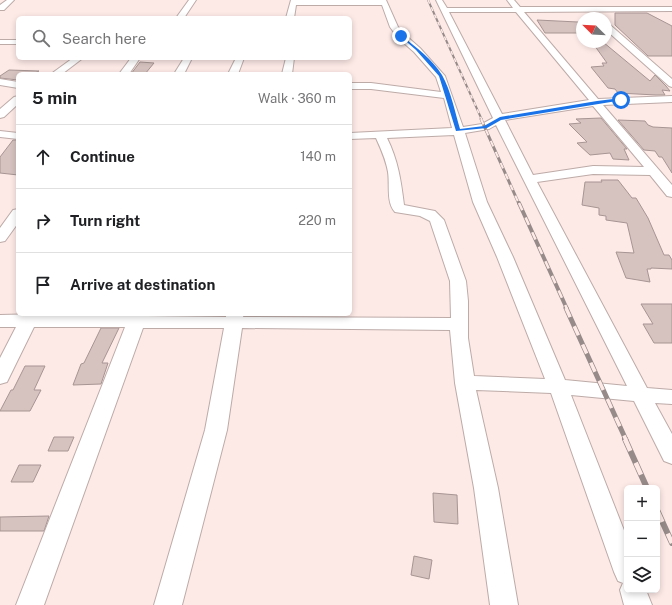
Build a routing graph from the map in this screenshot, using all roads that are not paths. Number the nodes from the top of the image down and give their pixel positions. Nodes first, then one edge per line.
1 (11, 0) edge
2 (193, 0) edge
3 (510, 0) edge
4 (636, 0) edge
5 (668, 1) dead end
6 (294, 2) edge
7 (383, 2) edge
8 (442, 5) edge
9 (647, 7) junction
10 (1, 8) dead end
11 (672, 9) edge
12 (520, 10) junction
13 (590, 10) joint
14 (181, 16) edge
15 (290, 16) edge
16 (661, 16) dead end
17 (612, 31) edge
18 (0, 42) edge
19 (15, 42) edge
20 (0, 47) edge
21 (76, 60) edge
22 (134, 60) edge
23 (187, 60) edge
24 (239, 60) edge
25 (290, 60) edge
26 (59, 72) edge
27 (126, 72) edge
28 (180, 72) edge
29 (234, 72) edge
30 (287, 72) edge
31 (0, 82) edge
32 (672, 84) edge
33 (16, 85) edge
34 (352, 86) edge
35 (448, 96) junction
36 (672, 99) edge
37 (16, 101) edge
38 (597, 102) junction
39 (0, 114) edge
40 (500, 118) junction
41 (458, 130) junction
42 (0, 134) edge
43 (380, 135) junction
44 (16, 136) edge
45 (352, 136) edge
46 (654, 171) junction
47 (529, 179) junction
48 (672, 193) edge
49 (0, 216) edge
50 (16, 216) edge
51 (16, 217) edge
52 (0, 238) edge
53 (29, 318) edge
54 (137, 318) edge
55 (234, 318) edge
56 (0, 322) edge
57 (458, 324) junction
58 (0, 377) edge
59 (465, 383) junction
60 (558, 386) junction
61 (640, 394) junction
62 (672, 397) edge
63 (672, 455) edge
64 (624, 564) edge
65 (634, 593) edge
66 (30, 605) edge
67 (168, 605) edge
68 (504, 605) edge
69 (638, 605) edge

1 - 10 street
2 - 14 street
3 - 12 street
4 - 9 street
5 - 9 street
6 - 7 street
6 - 15 street
7 - 35 street
8 - 12 street
8 - 40 street
9 - 11 street
9 - 13 street
9 - 16 street
12 - 13 street
12 - 38 street
17 - 32 street
18 - 19 street
19 - 20 street
21 - 26 street
22 - 27 street
23 - 28 street
24 - 29 street
25 - 30 street
31 - 33 street
34 - 35 street
35 - 41 street
36 - 38 street
37 - 39 street
38 - 40 street
38 - 46 street
40 - 41 street
40 - 47 street
41 - 43 street
41 - 60 street
42 - 44 street
43 - 45 street
43 - 57 street
46 - 47 street
46 - 48 street
47 - 61 street
49 - 50 street
51 - 52 street
53 - 54 street
53 - 56 street
53 - 58 street
54 - 55 street
54 - 66 street
55 - 57 street
55 - 67 street
57 - 59 street
59 - 60 street
59 - 68 street
60 - 61 street
60 - 64 street
61 - 62 street
61 - 63 street
65 - 69 street

